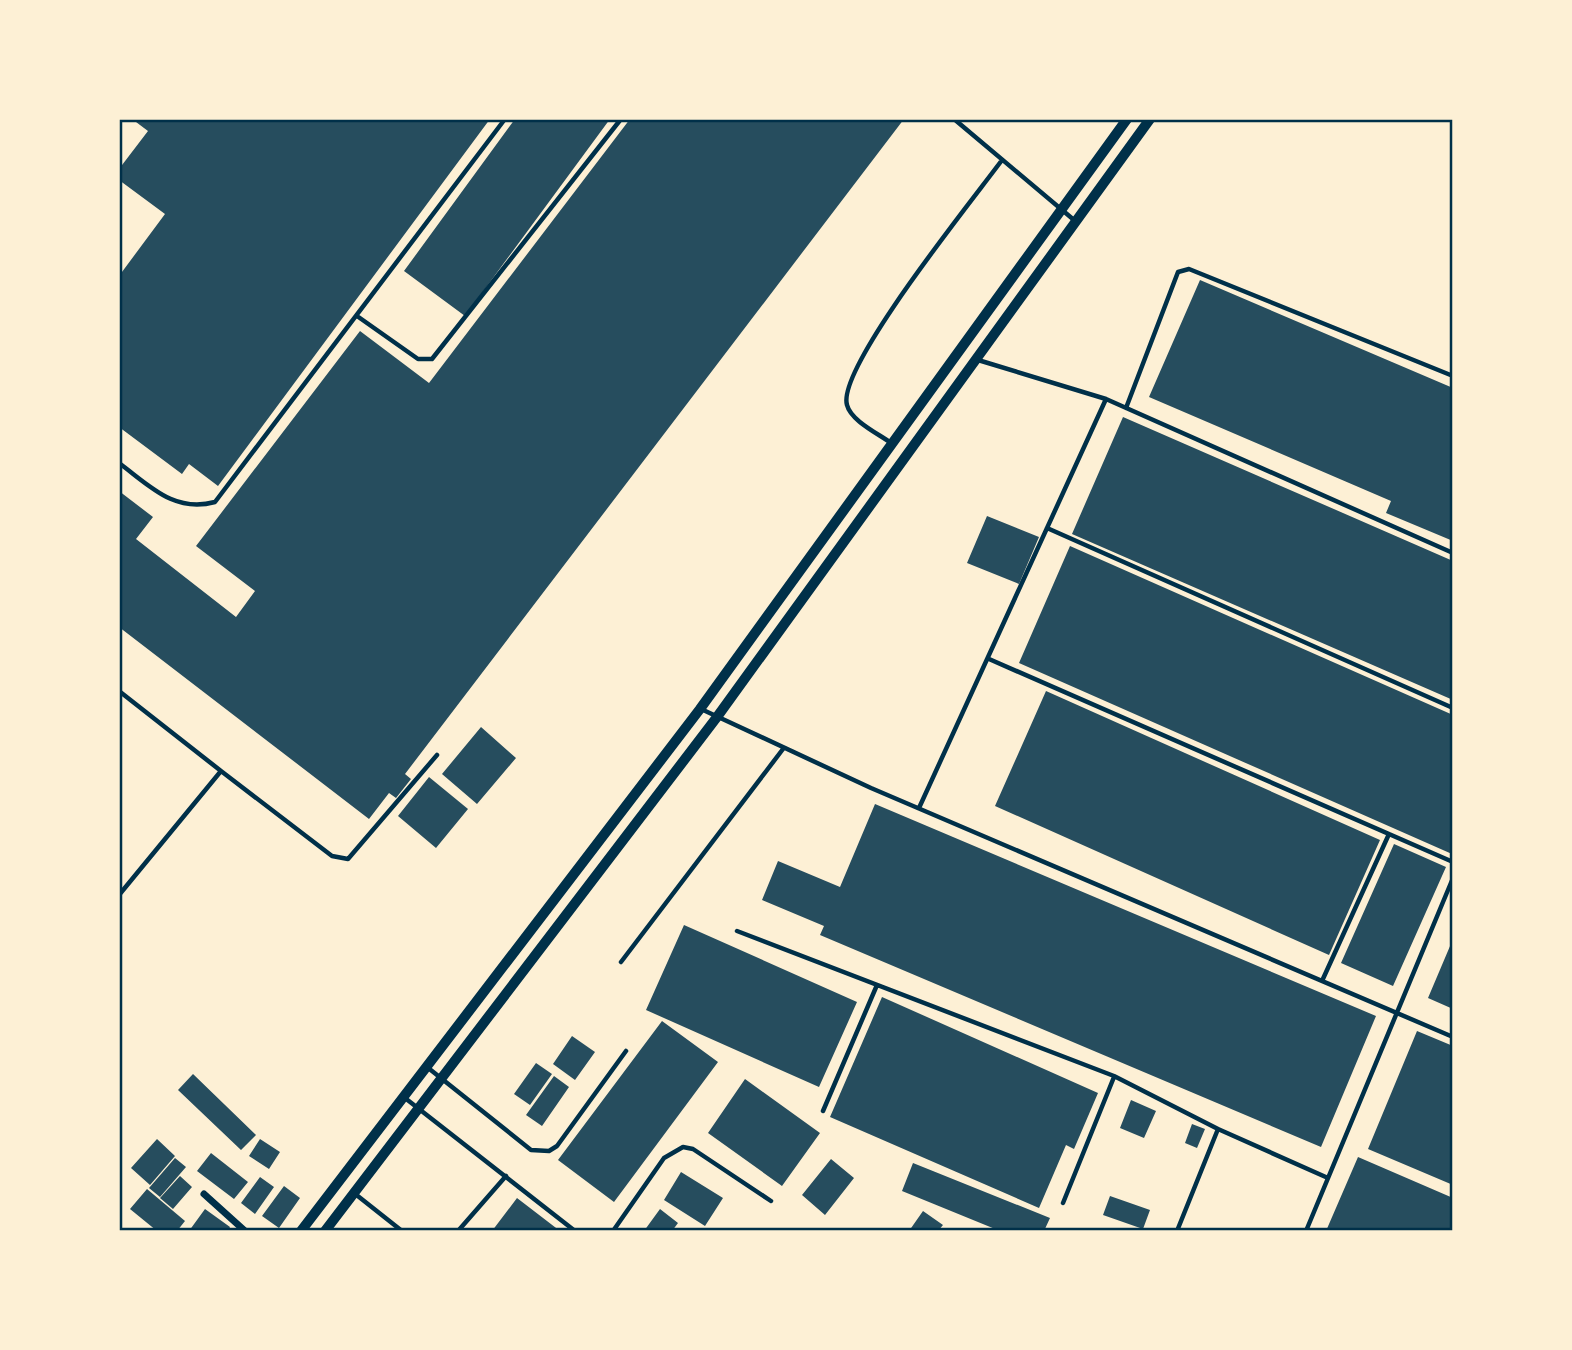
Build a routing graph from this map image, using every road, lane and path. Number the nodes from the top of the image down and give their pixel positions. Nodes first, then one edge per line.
1 (505, 119) edge
2 (621, 119) edge
3 (954, 119) edge
4 (1127, 119) edge
5 (1150, 119) edge
6 (1002, 160) junction
7 (1062, 209) junction
8 (1076, 222) junction
9 (357, 316) junction
10 (978, 360) junction
11 (1453, 376) edge
12 (1106, 399) junction
13 (1126, 408) junction
14 (893, 445) junction
15 (119, 463) edge
16 (1047, 528) junction
17 (1453, 553) edge
18 (989, 659) junction
19 (119, 691) edge
20 (1453, 708) edge
21 (700, 709) junction
22 (717, 717) junction
23 (783, 749) junction
24 (437, 755) dead end
25 (221, 771) junction
26 (919, 808) junction
27 (1389, 834) junction
28 (1453, 862) edge
29 (1453, 878) edge
30 (119, 895) edge
31 (737, 931) dead end
32 (621, 962) dead end
33 (1322, 981) junction
34 (877, 985) junction
35 (1395, 1013) junction
36 (1453, 1037) edge
37 (626, 1051) dead end
38 (426, 1067) junction
39 (1114, 1076) junction
40 (442, 1079) junction
41 (404, 1097) junction
42 (420, 1111) junction
43 (823, 1111) dead end
44 (1218, 1129) junction
45 (506, 1176) junction
46 (1328, 1178) junction
47 (353, 1192) junction
48 (204, 1194) dead end
49 (771, 1201) dead end
50 (1063, 1203) dead end
51 (245, 1231) edge
52 (301, 1231) edge
53 (325, 1231) edge
54 (402, 1231) edge
55 (458, 1231) edge
56 (575, 1231) edge
57 (613, 1231) edge
58 (1177, 1231) edge
59 (1306, 1231) edge

1 - 9 lane
2 - 9 lane
3 - 6 lane
4 - 7 street
5 - 8 street
6 - 7 lane
6 - 14 lane
7 - 8 lane
7 - 14 street
8 - 10 street
9 - 15 lane
10 - 12 lane
10 - 22 street
11 - 13 lane
12 - 13 lane
12 - 16 lane
13 - 17 lane
14 - 21 street
16 - 18 lane
16 - 20 lane
18 - 26 lane
18 - 27 lane
19 - 25 lane
21 - 22 lane
21 - 38 street
22 - 23 lane
22 - 40 street
23 - 26 lane
23 - 32 lane
24 - 25 lane
25 - 30 lane
26 - 33 lane
27 - 28 lane
27 - 33 lane
29 - 35 lane
31 - 34 lane
33 - 35 lane
34 - 39 lane
34 - 43 lane
35 - 36 lane
35 - 46 lane
37 - 40 lane
38 - 40 lane
38 - 41 street
39 - 44 lane
39 - 50 lane
40 - 42 street
41 - 42 lane
41 - 52 street
42 - 45 lane
42 - 47 street
44 - 46 lane
44 - 58 lane
45 - 55 lane
45 - 56 lane
46 - 59 lane
47 - 53 street
47 - 54 lane
48 - 51 street
49 - 57 lane

